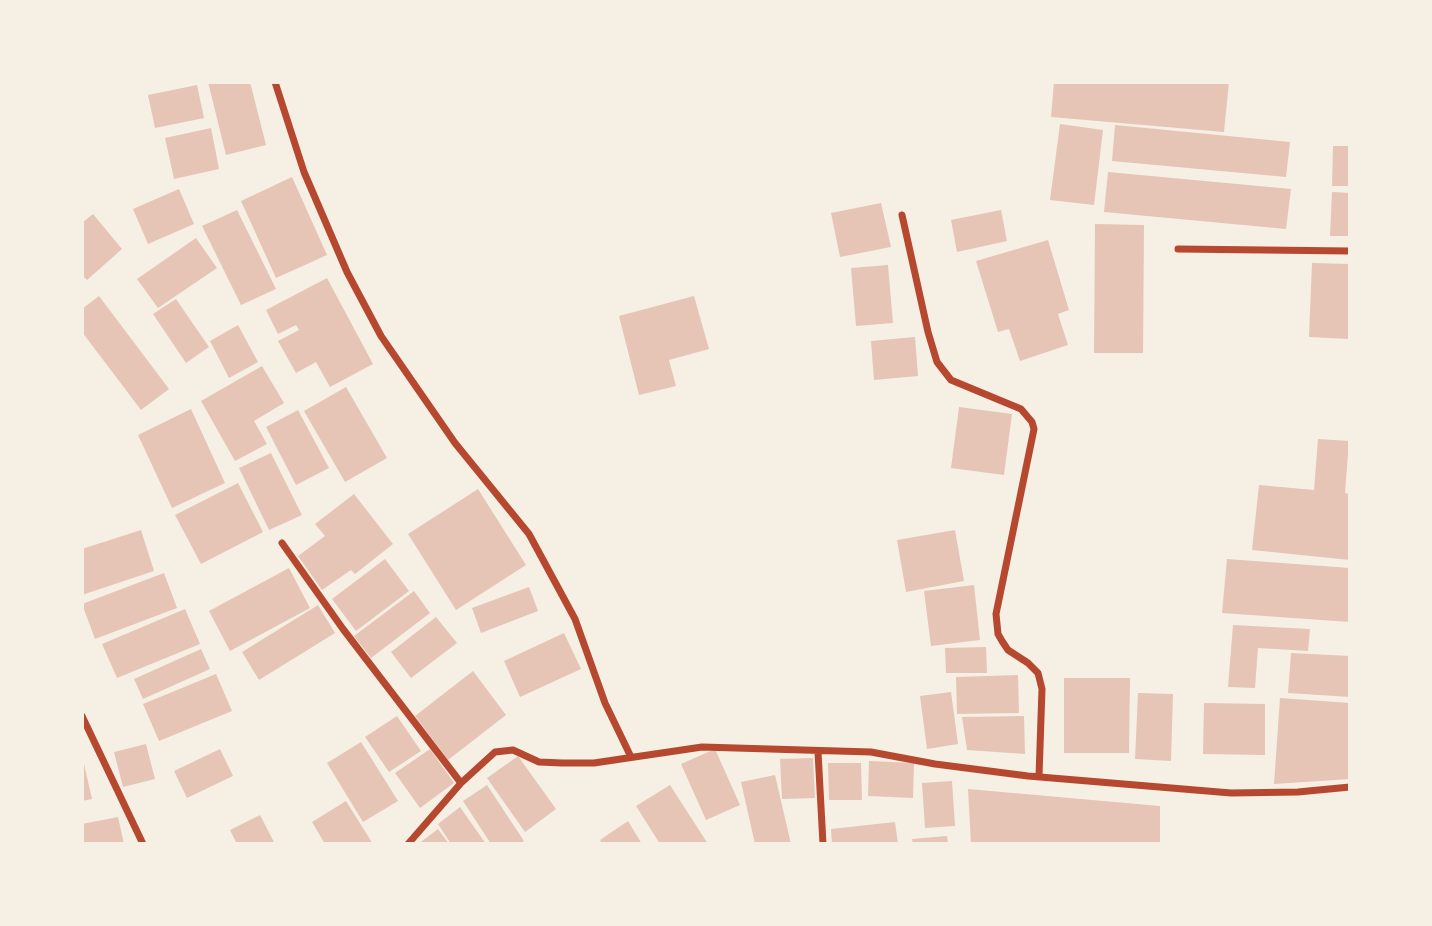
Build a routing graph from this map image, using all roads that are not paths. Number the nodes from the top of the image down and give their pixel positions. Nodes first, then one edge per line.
1 (275, 82) edge
2 (902, 215) dead end
3 (1178, 249) dead end
4 (1350, 251) edge
5 (282, 543) dead end
6 (82, 716) edge
7 (818, 752) junction
8 (631, 757) junction
9 (1039, 776) junction
10 (461, 783) junction
11 (1350, 787) edge
12 (143, 844) edge
13 (408, 844) edge
14 (823, 844) edge

1 - 8 street
2 - 9 street
3 - 4 street
5 - 10 street
6 - 12 street
7 - 8 street
7 - 9 street
7 - 14 street
8 - 10 street
9 - 11 street
10 - 13 street

